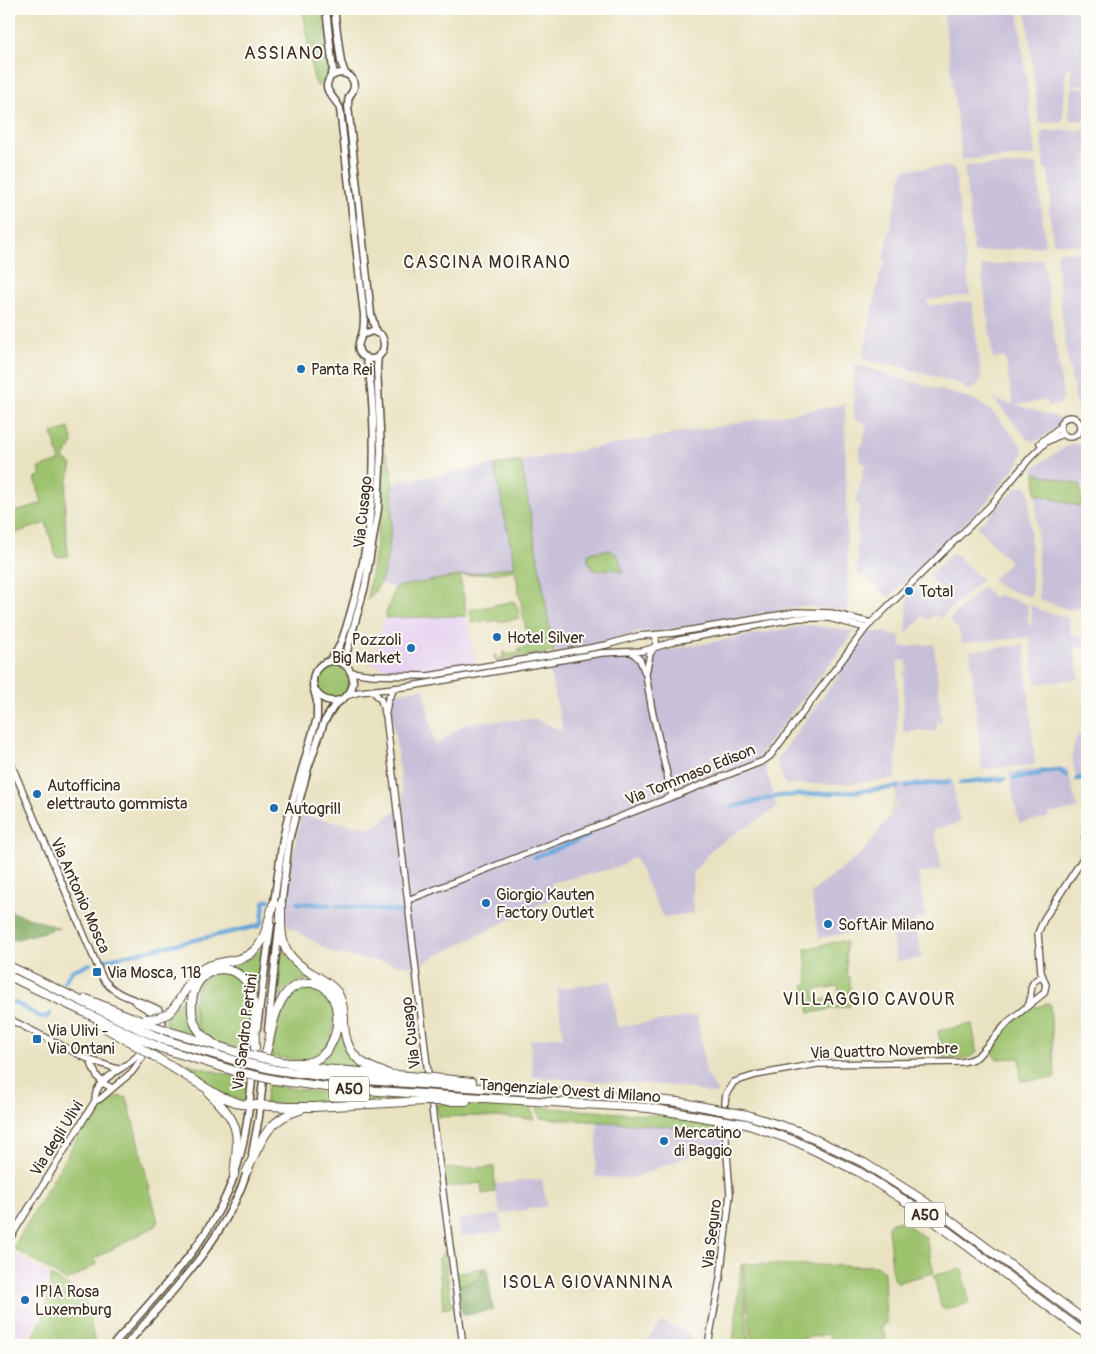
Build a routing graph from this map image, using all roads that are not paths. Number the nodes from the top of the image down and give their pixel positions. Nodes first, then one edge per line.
1 (326, 9) edge
2 (334, 9) edge
3 (345, 73) junction
4 (332, 76) junction
5 (349, 96) junction
6 (335, 98) junction
7 (376, 332) junction
8 (362, 335) junction
9 (378, 356) junction
10 (366, 357) junction
11 (1077, 420) junction
12 (1087, 422) edge
13 (1087, 429) edge
14 (1061, 431) junction
15 (1079, 433) junction
16 (843, 621) junction
17 (872, 623) junction
18 (866, 628) junction
19 (656, 636) junction
20 (860, 637) junction
21 (626, 640) junction
22 (655, 647) junction
23 (630, 652) junction
24 (328, 662) junction
25 (349, 670) junction
26 (646, 675) junction
27 (314, 686) junction
28 (395, 688) junction
29 (373, 691) junction
30 (345, 697) junction
31 (386, 716) junction
32 (9, 759) edge
33 (672, 796) junction
34 (1087, 833) edge
35 (1087, 842) edge
36 (1087, 849) edge
37 (408, 900) junction
38 (277, 904) junction
39 (9, 966) edge
40 (9, 976) edge
41 (1042, 977) junction
42 (42, 982) junction
43 (1034, 997) junction
44 (133, 1000) junction
45 (9, 1019) edge
46 (143, 1023) junction
47 (134, 1040) junction
48 (218, 1047) junction
49 (255, 1048) junction
50 (266, 1053) junction
51 (90, 1060) junction
52 (290, 1063) junction
53 (118, 1069) junction
54 (389, 1074) junction
55 (124, 1080) junction
56 (422, 1081) junction
57 (102, 1083) junction
58 (198, 1084) junction
59 (113, 1088) junction
60 (424, 1097) junction
61 (95, 1101) junction
62 (249, 1104) junction
63 (260, 1106) junction
64 (723, 1106) junction
65 (314, 1107) junction
66 (722, 1123) junction
67 (247, 1171) junction
68 (234, 1175) junction
69 (9, 1240) edge
70 (1087, 1322) edge
71 (1087, 1336) edge
72 (113, 1345) edge
73 (126, 1345) edge
74 (463, 1345) edge
75 (708, 1345) edge

1 - 4 main road, Via Cusago
2 - 3 main road, Via Cusago
3 - 4 main road
3 - 5 main road, Via Cusago
4 - 6 main road, Via Cusago
5 - 6 main road
5 - 7 main road, Via Cusago
6 - 8 main road, Via Cusago
7 - 8 main road
7 - 9 main road, Via Cusago
8 - 10 main road, Via Cusago
9 - 10 main road
9 - 25 main road, Via Cusago
10 - 24 main road, Via Cusago
11 - 12 street
11 - 14 street
11 - 15 street
13 - 15 street
14 - 15 street
14 - 17 street, Via Tommaso Edison
16 - 18 street
16 - 20 street
16 - 22 street
17 - 18 street, Via Tommaso Edison
17 - 19 street
18 - 20 street, Via Tommaso Edison
19 - 21 street
19 - 22 street
20 - 33 street, Via Tommaso Edison
21 - 23 street
21 - 25 street
22 - 23 street
22 - 26 street
23 - 26 street
23 - 28 street
24 - 25 main road
24 - 27 main road
25 - 30 main road
26 - 33 street
27 - 30 main road
27 - 38 main road, Via Sandro Pertini
28 - 29 street
28 - 31 street, Via Cusago
29 - 30 street
29 - 31 street, Via Cusago
30 - 38 main road, Via Sandro Pertini
31 - 37 street, Via Cusago
32 - 44 street, Via Antonio Mosca
33 - 37 street, Via Tommaso Edison
34 - 35 street
36 - 41 street
37 - 74 street, Via Cusago
38 - 46 highway, bridge
38 - 49 main road, Via Sandro Pertini
38 - 50 main road, Via Sandro Pertini
38 - 54 highway
39 - 42 highway, Tangenziale Ovest di Milano / A50
40 - 47 highway, Tangenziale Ovest di Milano / A50
41 - 43 street
41 - 43 street
42 - 46 highway, Tangenziale Ovest di Milano / A50
42 - 46 highway
43 - 64 street, Via Quattro Novembre
44 - 53 street, Via Antonio Mosca
44 - 55 street, Via Antonio Mosca
45 - 51 street
46 - 48 highway, bridge
46 - 56 highway, Tangenziale Ovest di Milano / A50, bridge
47 - 58 highway, bridge
47 - 60 highway, Tangenziale Ovest di Milano / A50, bridge
48 - 49 highway
48 - 52 highway, bridge
49 - 62 main road, Via Sandro Pertini
50 - 52 highway
50 - 63 main road, Via Sandro Pertini
51 - 53 street
51 - 57 street
52 - 54 highway
53 - 55 street
53 - 57 street, Via degli Ulivi
54 - 56 highway
55 - 59 street, Via degli Ulivi
56 - 64 highway, Tangenziale Ovest di Milano / A50, bridge
57 - 59 street
57 - 61 street, Via degli Ulivi
58 - 62 highway
58 - 68 highway
59 - 61 street, Via degli Ulivi
60 - 65 highway
60 - 66 highway, Tangenziale Ovest di Milano / A50, bridge
61 - 69 street, Via degli Ulivi
62 - 63 highway
62 - 68 main road, Via Sandro Pertini
63 - 65 highway
63 - 67 main road, Via Sandro Pertini
64 - 70 highway, Tangenziale Ovest di Milano / A50, bridge
65 - 67 highway
66 - 71 highway, Tangenziale Ovest di Milano / A50, bridge
66 - 75 street, Via Seguro
67 - 73 main road, Via Sandro Pertini
68 - 72 main road, Via Sandro Pertini

